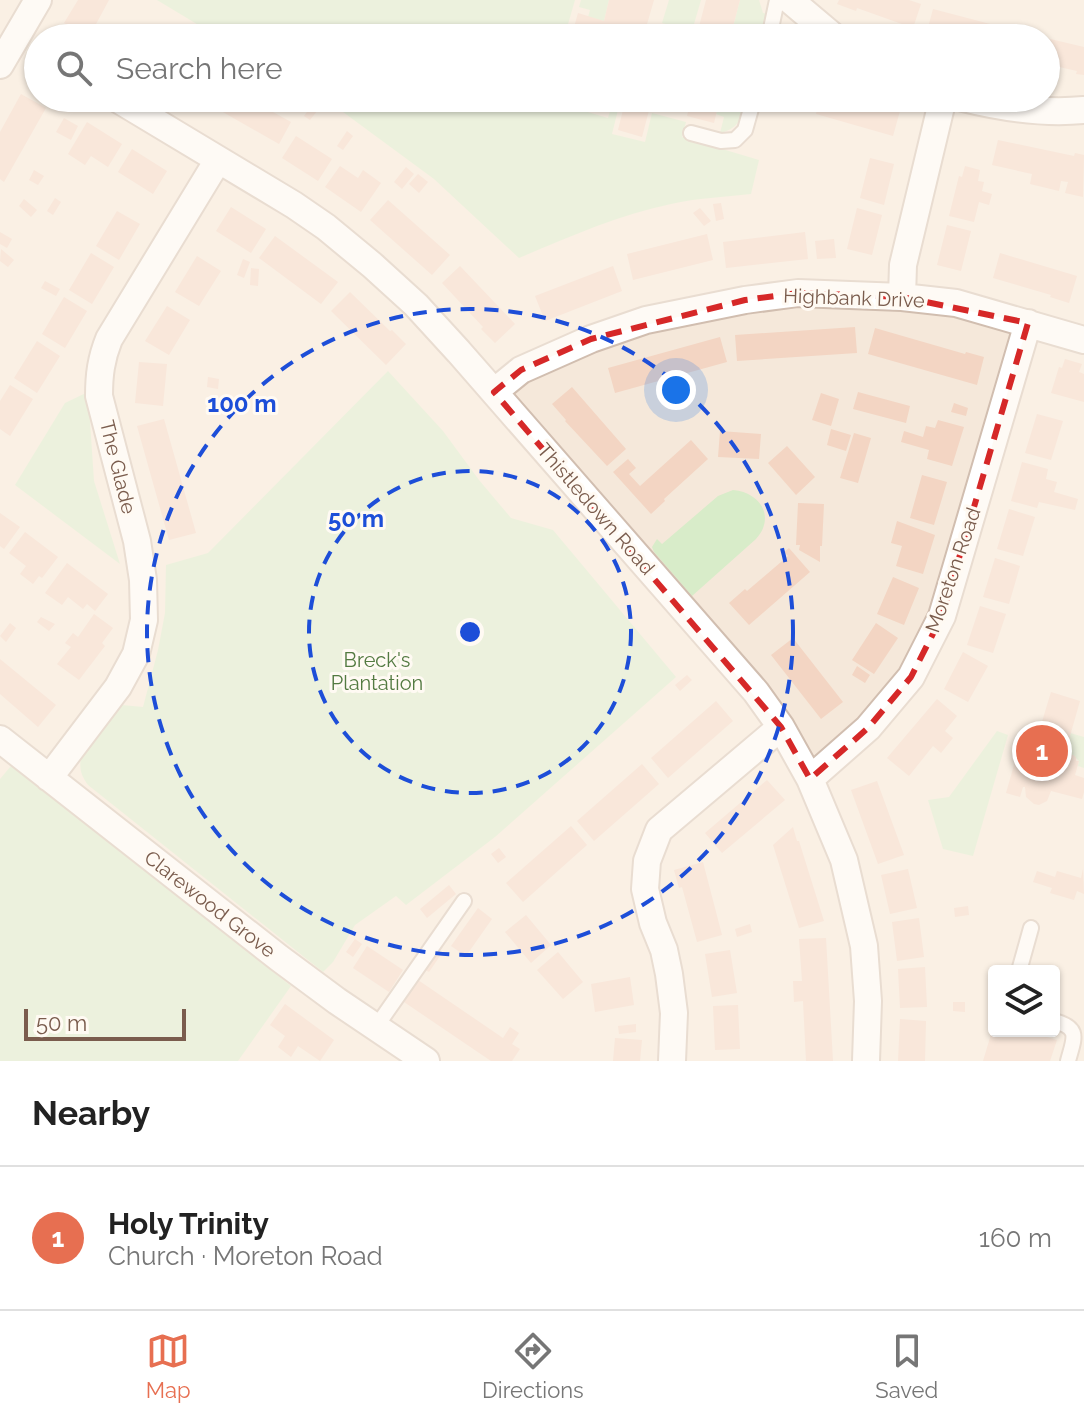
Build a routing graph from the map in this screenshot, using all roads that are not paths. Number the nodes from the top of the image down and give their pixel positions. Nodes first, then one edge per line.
1 (38, 0) edge
2 (777, 0) edge
3 (790, 0) edge
4 (32, 24) edge
5 (772, 24) edge
6 (818, 24) edge
7 (24, 47) edge
8 (0, 65) edge
9 (1084, 110) edge
10 (139, 112) edge
11 (750, 112) edge
12 (940, 112) edge
13 (1060, 112) edge
14 (691, 133) dead end
15 (218, 160) junction
16 (902, 297) junction
17 (1028, 323) junction
18 (1084, 340) edge
19 (494, 392) junction
20 (781, 727) junction
21 (0, 739) edge
22 (49, 778) junction
23 (810, 779) junction
24 (464, 901) dead end
25 (1031, 928) dead end
26 (1021, 965) edge
27 (1060, 1023) edge
28 (376, 1027) junction
29 (426, 1061) edge
30 (672, 1061) edge
31 (866, 1061) edge
32 (1068, 1061) edge

1 - 4 street
2 - 5 lane
3 - 6 street
7 - 8 street
9 - 13 street
10 - 15 street, Thistledown Road
11 - 14 lane
12 - 16 street
15 - 19 street, Thistledown Road
15 - 22 street, The Glade
16 - 17 street, Highbank Drive
16 - 19 street, Highbank Drive
17 - 18 street, Highbank Drive
17 - 23 street, Moreton Road
19 - 20 street, Thistledown Road
20 - 23 street, Thistledown Road
20 - 30 street
21 - 22 street, Clarewood Grove
22 - 28 street, Clarewood Grove
23 - 31 street, Thistledown Road
24 - 28 lane
25 - 26 lane
27 - 32 lane
28 - 29 street, Clarewood Grove

